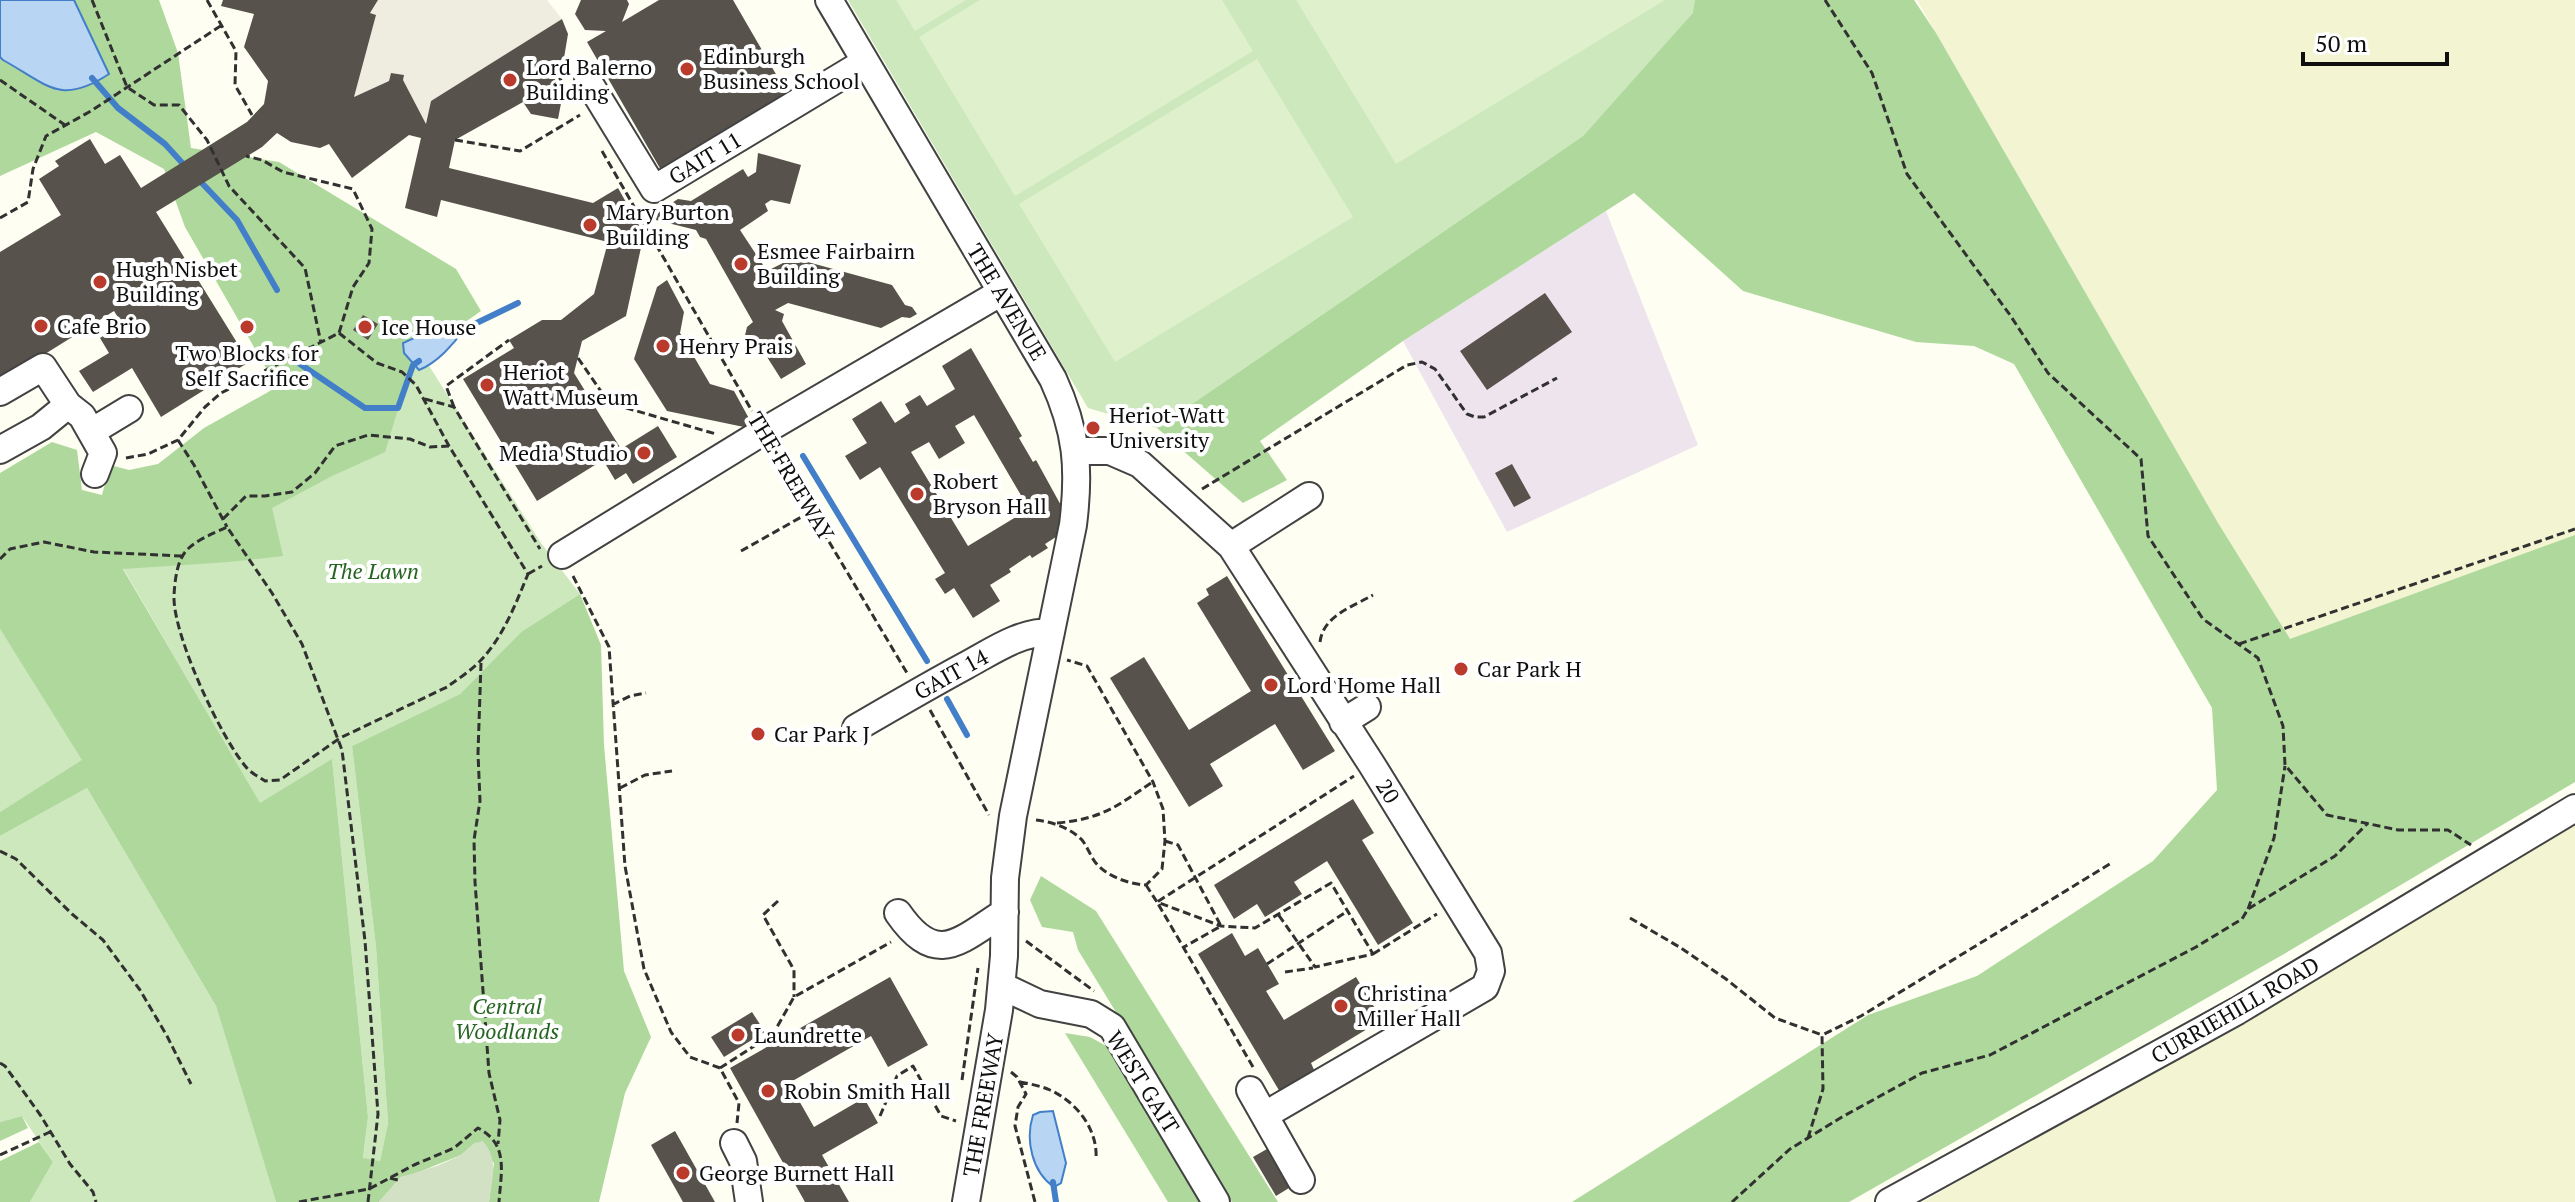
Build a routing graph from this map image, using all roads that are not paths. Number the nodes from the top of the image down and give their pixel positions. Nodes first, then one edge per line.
1 (829, 0) edge
2 (865, 62) junction
3 (578, 87) road end
4 (1000, 293) junction
5 (0, 392) edge
6 (68, 405) junction
7 (129, 409) dead end
8 (0, 450) edge
9 (1076, 451) junction
10 (1309, 496) dead end
11 (1231, 546) junction
12 (551, 552) road end
13 (1051, 632) junction
14 (1367, 707) dead end
15 (1343, 722) junction
16 (856, 728) dead end
17 (2575, 808) edge
18 (1005, 912) junction
19 (905, 922) road end
20 (1000, 998) junction
21 (1252, 1079) road end
22 (1265, 1115) junction
23 (734, 1143) road end
24 (1301, 1180) dead end
25 (749, 1202) edge
26 (966, 1202) edge
27 (1216, 1202) edge
28 (1889, 1202) edge

1 - 2 street, THE AVENUE
2 - 3 street, GAIT 11
2 - 4 street, THE AVENUE
4 - 9 street, THE AVENUE
4 - 12 street
5 - 6 street
6 - 7 street
6 - 8 street
9 - 11 street, 20
9 - 13 street, THE AVENUE
10 - 11 street
11 - 15 street, 20
13 - 16 street, GAIT 14
13 - 18 street
14 - 15 street
15 - 22 street, 20
17 - 28 street, CURRIEHILL ROAD
18 - 19 street
18 - 20 street, THE FREEWAY
20 - 26 street, THE FREEWAY
20 - 27 street, WEST GAIT
21 - 22 street
22 - 24 street
23 - 25 street

